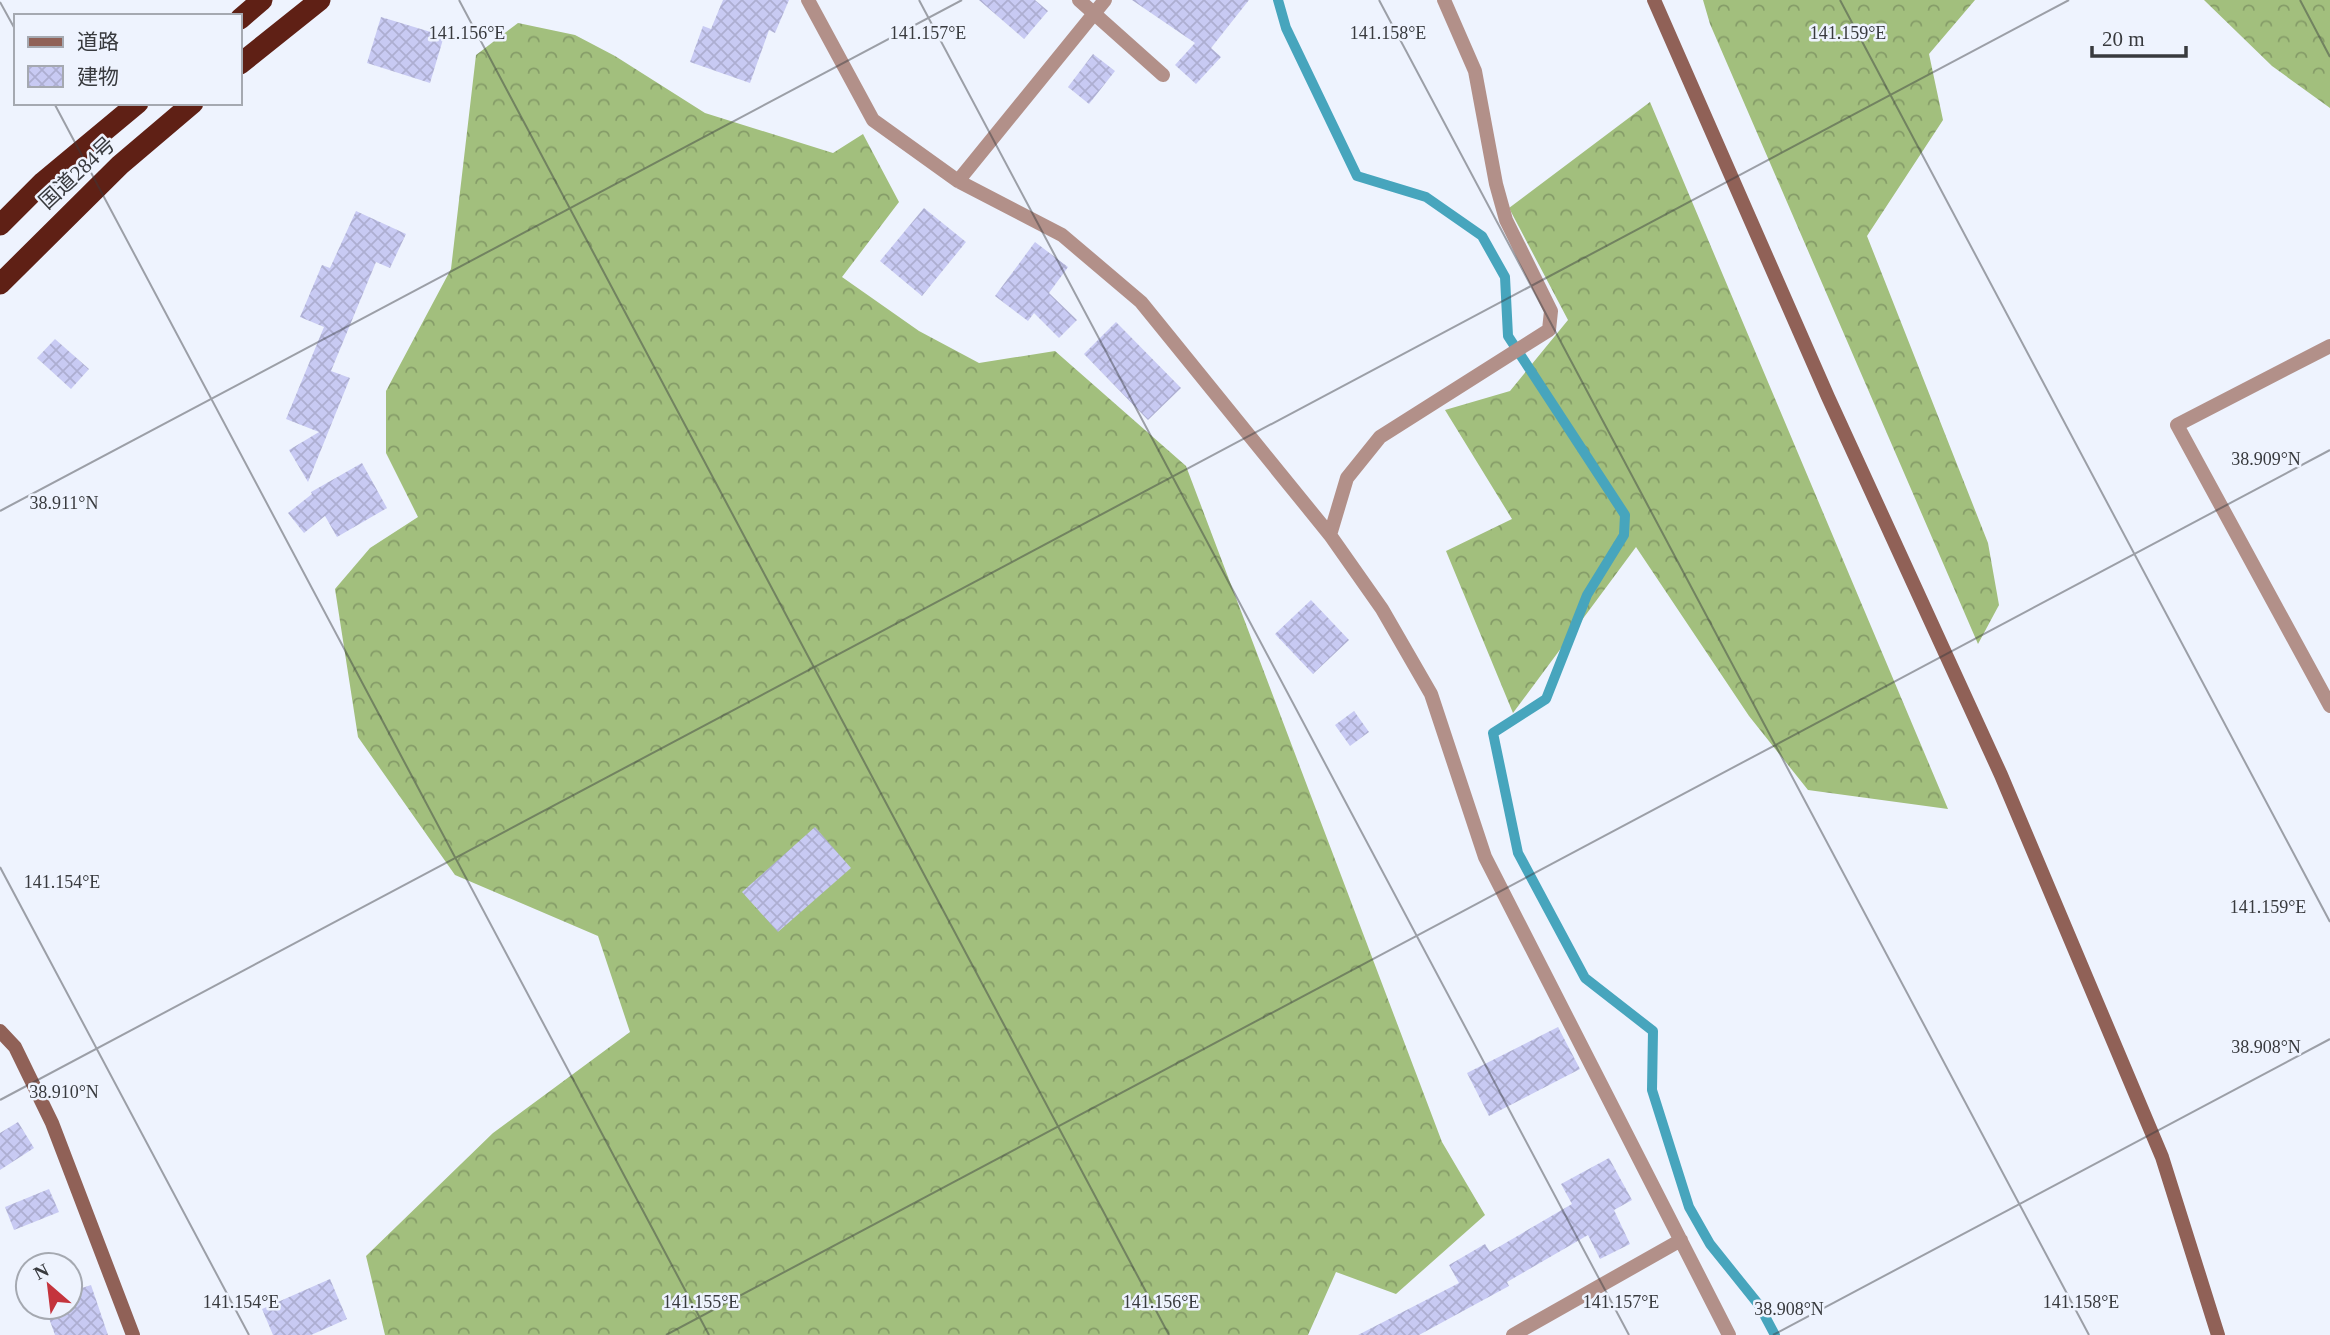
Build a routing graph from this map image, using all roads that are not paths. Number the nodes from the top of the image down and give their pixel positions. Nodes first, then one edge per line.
1 (262, 0) edge
2 (320, 0) edge
3 (808, 0) edge
4 (1079, 0) edge
5 (1105, 0) edge
6 (1444, 0) edge
7 (1654, 0) edge
8 (1094, 14) junction
9 (242, 17) edge
10 (242, 62) edge
11 (1163, 75) dead end
12 (136, 105) edge
13 (190, 105) edge
14 (958, 181) junction
15 (0, 225) edge
16 (0, 284) edge
17 (2330, 346) edge
18 (1331, 535) junction
19 (2330, 706) edge
20 (0, 1031) edge
21 (1681, 1240) junction
22 (133, 1335) edge
23 (1513, 1335) edge
24 (1729, 1335) edge
25 (2218, 1335) edge

1 - 9 highway
2 - 10 highway
3 - 14 street
4 - 8 street
5 - 8 street
6 - 18 street
7 - 25 street
8 - 11 street
8 - 14 street
12 - 15 highway, 国道284号
13 - 16 highway, 国道284号
14 - 18 street
17 - 19 street
18 - 21 street
20 - 22 street
21 - 23 street
21 - 24 street

